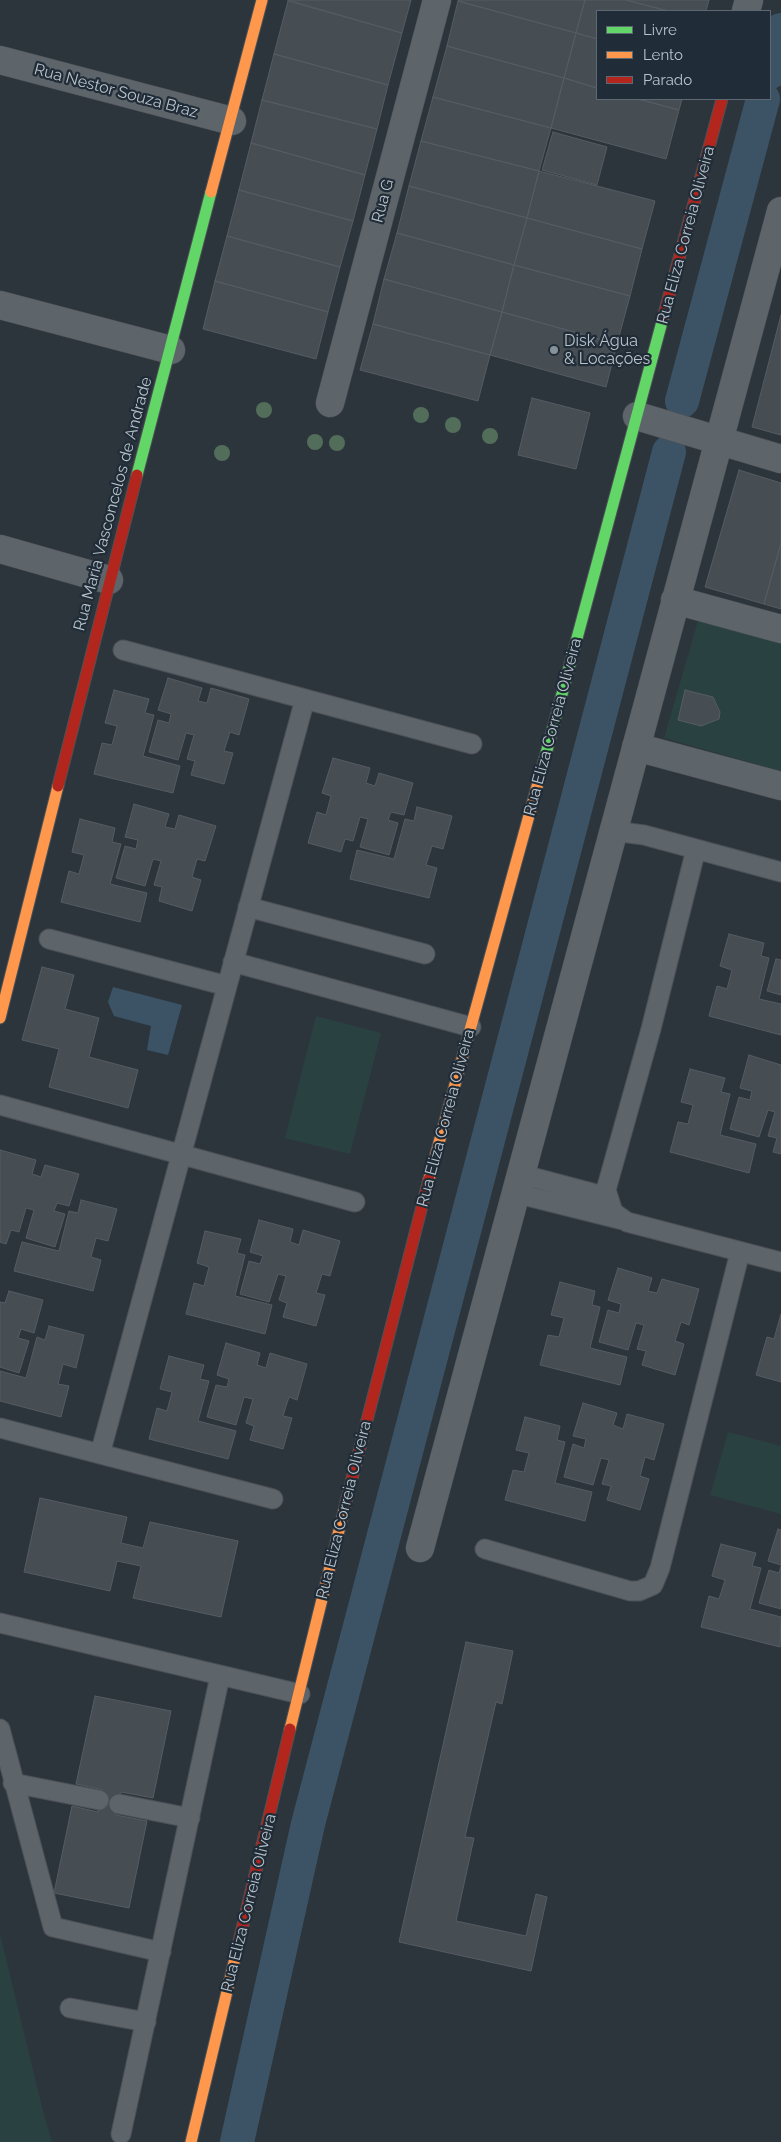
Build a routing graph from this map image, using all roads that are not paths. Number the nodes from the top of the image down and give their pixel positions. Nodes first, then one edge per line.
1 (262, 0) edge
2 (436, 0) edge
3 (0, 60) edge
4 (722, 100) edge
5 (232, 121) junction
6 (781, 211) edge
7 (0, 305) edge
8 (171, 350) junction
9 (330, 403) dead end
10 (637, 416) junction
11 (718, 442) junction
12 (781, 459) edge
13 (0, 549) edge
14 (109, 580) junction
15 (675, 600) junction
16 (781, 629) edge
17 (123, 650) dead end
18 (305, 699) junction
19 (472, 744) dead end
20 (636, 747) junction
21 (781, 786) edge
22 (613, 831) junction
23 (696, 849) junction
24 (781, 872) edge
25 (248, 907) junction
26 (49, 939) dead end
27 (425, 954) dead end
28 (233, 962) junction
29 (227, 986) junction
30 (0, 1018) edge
31 (471, 1026) junction
32 (0, 1105) edge
33 (181, 1153) junction
34 (518, 1184) junction
35 (608, 1197) junction
36 (355, 1202) dead end
37 (622, 1220) junction
38 (740, 1252) junction
39 (781, 1262) edge
40 (0, 1428) edge
41 (100, 1454) junction
42 (273, 1499) dead end
43 (420, 1548) dead end
44 (485, 1549) dead end
45 (0, 1623) edge
46 (220, 1676) junction
47 (300, 1694) junction
48 (0, 1729) edge
49 (13, 1783) junction
50 (99, 1800) dead end
51 (119, 1804) dead end
52 (190, 1818) junction
53 (160, 1952) junction
54 (70, 2008) dead end
55 (146, 2022) junction
56 (121, 2134) dead end
57 (192, 2142) edge

1 - 5 street, Rua Maria Vasconcelos de Andrade
2 - 9 street, Rua G
3 - 5 street, Rua Nestor Souza Braz
4 - 10 street, Rua Eliza Correia Oliveira
5 - 8 street, Rua Maria Vasconcelos de Andrade
6 - 11 street
7 - 8 street
8 - 14 street, Rua Maria Vasconcelos de Andrade
10 - 11 street
10 - 31 street, Rua Eliza Correia Oliveira
11 - 12 street
11 - 15 street
13 - 14 street
14 - 30 street, Rua Maria Vasconcelos de Andrade
15 - 16 street
15 - 20 street
17 - 18 lane
18 - 19 lane
18 - 25 lane
20 - 21 street
20 - 22 street
22 - 23 lane
22 - 34 street
23 - 24 lane
23 - 35 lane
25 - 27 lane
25 - 28 lane
26 - 29 lane
28 - 29 lane
28 - 31 lane
29 - 33 lane
31 - 47 street, Rua Eliza Correia Oliveira
32 - 33 lane
33 - 36 lane
33 - 41 lane
34 - 35 lane
34 - 37 lane
34 - 43 street
35 - 37 lane
37 - 38 lane
38 - 39 lane
38 - 44 lane
40 - 41 lane
41 - 42 lane
45 - 46 lane
46 - 47 lane
46 - 52 lane
47 - 57 street, Rua Eliza Correia Oliveira
48 - 49 lane
49 - 50 lane
49 - 53 lane
51 - 52 lane
52 - 53 lane
53 - 55 lane
54 - 55 lane
55 - 56 lane

